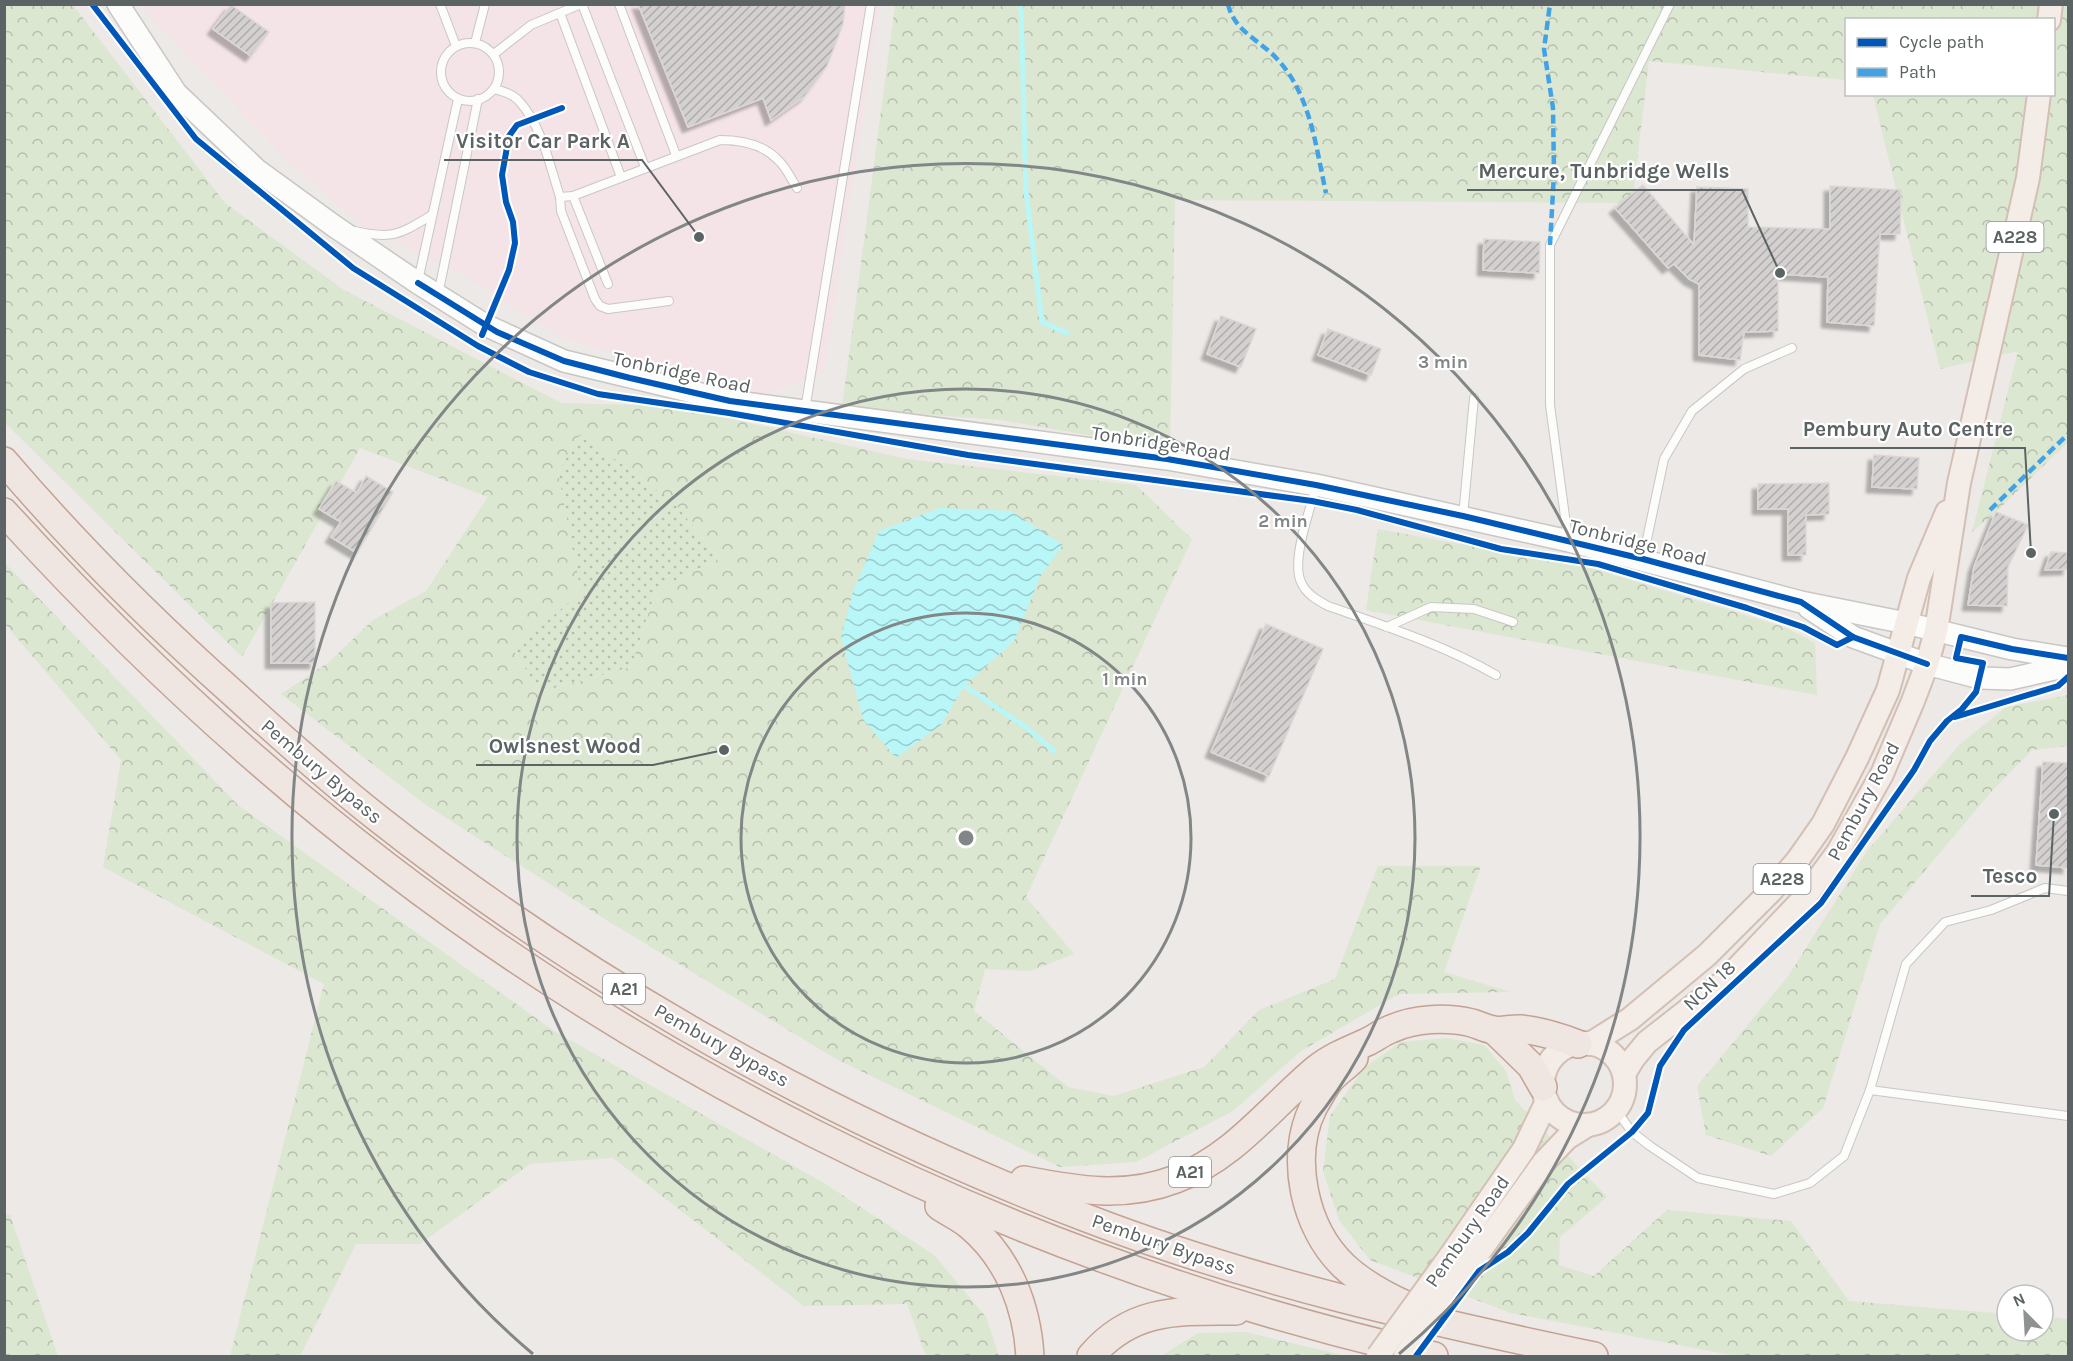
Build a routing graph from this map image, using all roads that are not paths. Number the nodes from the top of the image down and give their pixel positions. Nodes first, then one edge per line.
1 (118, 4) edge
2 (440, 4) edge
3 (486, 4) edge
4 (582, 4) edge
5 (619, 4) edge
6 (871, 4) edge
7 (1670, 4) edge
8 (560, 13) junction
9 (475, 43) junction
10 (456, 46) junction
11 (494, 54) junction
12 (494, 89) junction
13 (2039, 96) edge
14 (458, 99) junction
15 (478, 99) junction
16 (676, 155) junction
17 (645, 167) junction
18 (621, 177) junction
19 (797, 188) dead end
20 (573, 196) junction
21 (560, 197) junction
22 (432, 215) junction
23 (334, 226) junction
24 (418, 283) junction
25 (608, 284) dead end
26 (438, 296) junction
27 (669, 301) dead end
28 (1792, 348) dead end
29 (1474, 398) dead end
30 (805, 411) junction
31 (4, 461) edge
32 (1959, 483) junction
33 (1316, 485) junction
34 (4, 512) edge
35 (1463, 516) junction
36 (1569, 541) junction
37 (1643, 559) junction
38 (1801, 602) junction
39 (1513, 622) dead end
40 (1906, 623) junction
41 (1387, 627) junction
42 (1936, 631) junction
43 (1898, 655) junction
44 (2068, 658) edge
45 (1928, 664) junction
46 (2068, 666) edge
47 (1496, 675) dead end
48 (2068, 891) edge
49 (1495, 1031) junction
50 (1368, 1041) junction
51 (1584, 1044) junction
52 (1624, 1074) junction
53 (1870, 1090) junction
54 (1545, 1094) junction
55 (1616, 1110) junction
56 (2068, 1116) edge
57 (1588, 1125) junction
58 (972, 1171) junction
59 (900, 1176) junction
60 (1460, 1260) junction
61 (1264, 1311) junction
62 (1458, 1328) junction
63 (1030, 1356) edge
64 (1091, 1356) edge
65 (1378, 1356) edge
66 (1406, 1356) edge
67 (1434, 1356) edge
68 (1594, 1356) edge

1 - 23 street, Tonbridge Road
2 - 10 lane
3 - 9 lane
4 - 8 lane
4 - 17 lane
5 - 16 lane
6 - 30 lane
7 - 36 lane
8 - 11 lane
8 - 18 lane
9 - 10 lane
9 - 11 lane
10 - 14 lane
11 - 12 lane
12 - 15 lane
12 - 21 lane
13 - 32 main road, A228
14 - 15 lane
14 - 22 lane
15 - 26 lane
16 - 17 lane
16 - 19 lane
17 - 18 lane
18 - 20 lane
20 - 21 lane
20 - 25 lane
21 - 27 lane
22 - 23 lane
22 - 24 lane
23 - 24 street, Tonbridge Road
24 - 26 street, Tonbridge Road
26 - 30 street, Tonbridge Road
28 - 37 lane
29 - 35 lane
30 - 33 street, Tonbridge Road
31 - 58 highway, Pembury Bypass / A21
32 - 40 main road, A228
32 - 42 main road, A228
33 - 35 street, Tonbridge Road
33 - 41 lane
34 - 59 highway, Pembury Bypass / A21
35 - 36 street, Tonbridge Road
36 - 37 street, Tonbridge Road
37 - 38 street, Tonbridge Road
38 - 40 street, Tonbridge Road
38 - 43 street, Tonbridge Road
39 - 41 lane
40 - 42 street, Tonbridge Road
40 - 43 main road, A228
41 - 47 lane
42 - 44 street, Tonbridge Road
42 - 45 main road, A228
43 - 45 street, Tonbridge Road
43 - 51 main road, Pembury Road / A228
45 - 46 street, Tonbridge Road
45 - 52 main road, Pembury Road / A228
48 - 53 lane
49 - 50 highway, A21
49 - 51 highway, A21
49 - 54 highway, A21
50 - 58 highway, A21
50 - 62 highway, A21
51 - 52 main road
51 - 54 main road
52 - 55 main road
53 - 55 lane
53 - 56 lane
54 - 57 main road
54 - 60 main road, Pembury Road
55 - 57 main road
57 - 60 main road, Pembury Road
58 - 62 highway, Pembury Bypass / A21
59 - 61 highway, Pembury Bypass / A21
59 - 63 highway, A21
60 - 65 main road, Pembury Road, bridge
60 - 66 main road, Pembury Road, bridge
61 - 64 highway, A21
61 - 67 highway, Pembury Bypass / A21
62 - 68 highway, Pembury Bypass / A21

